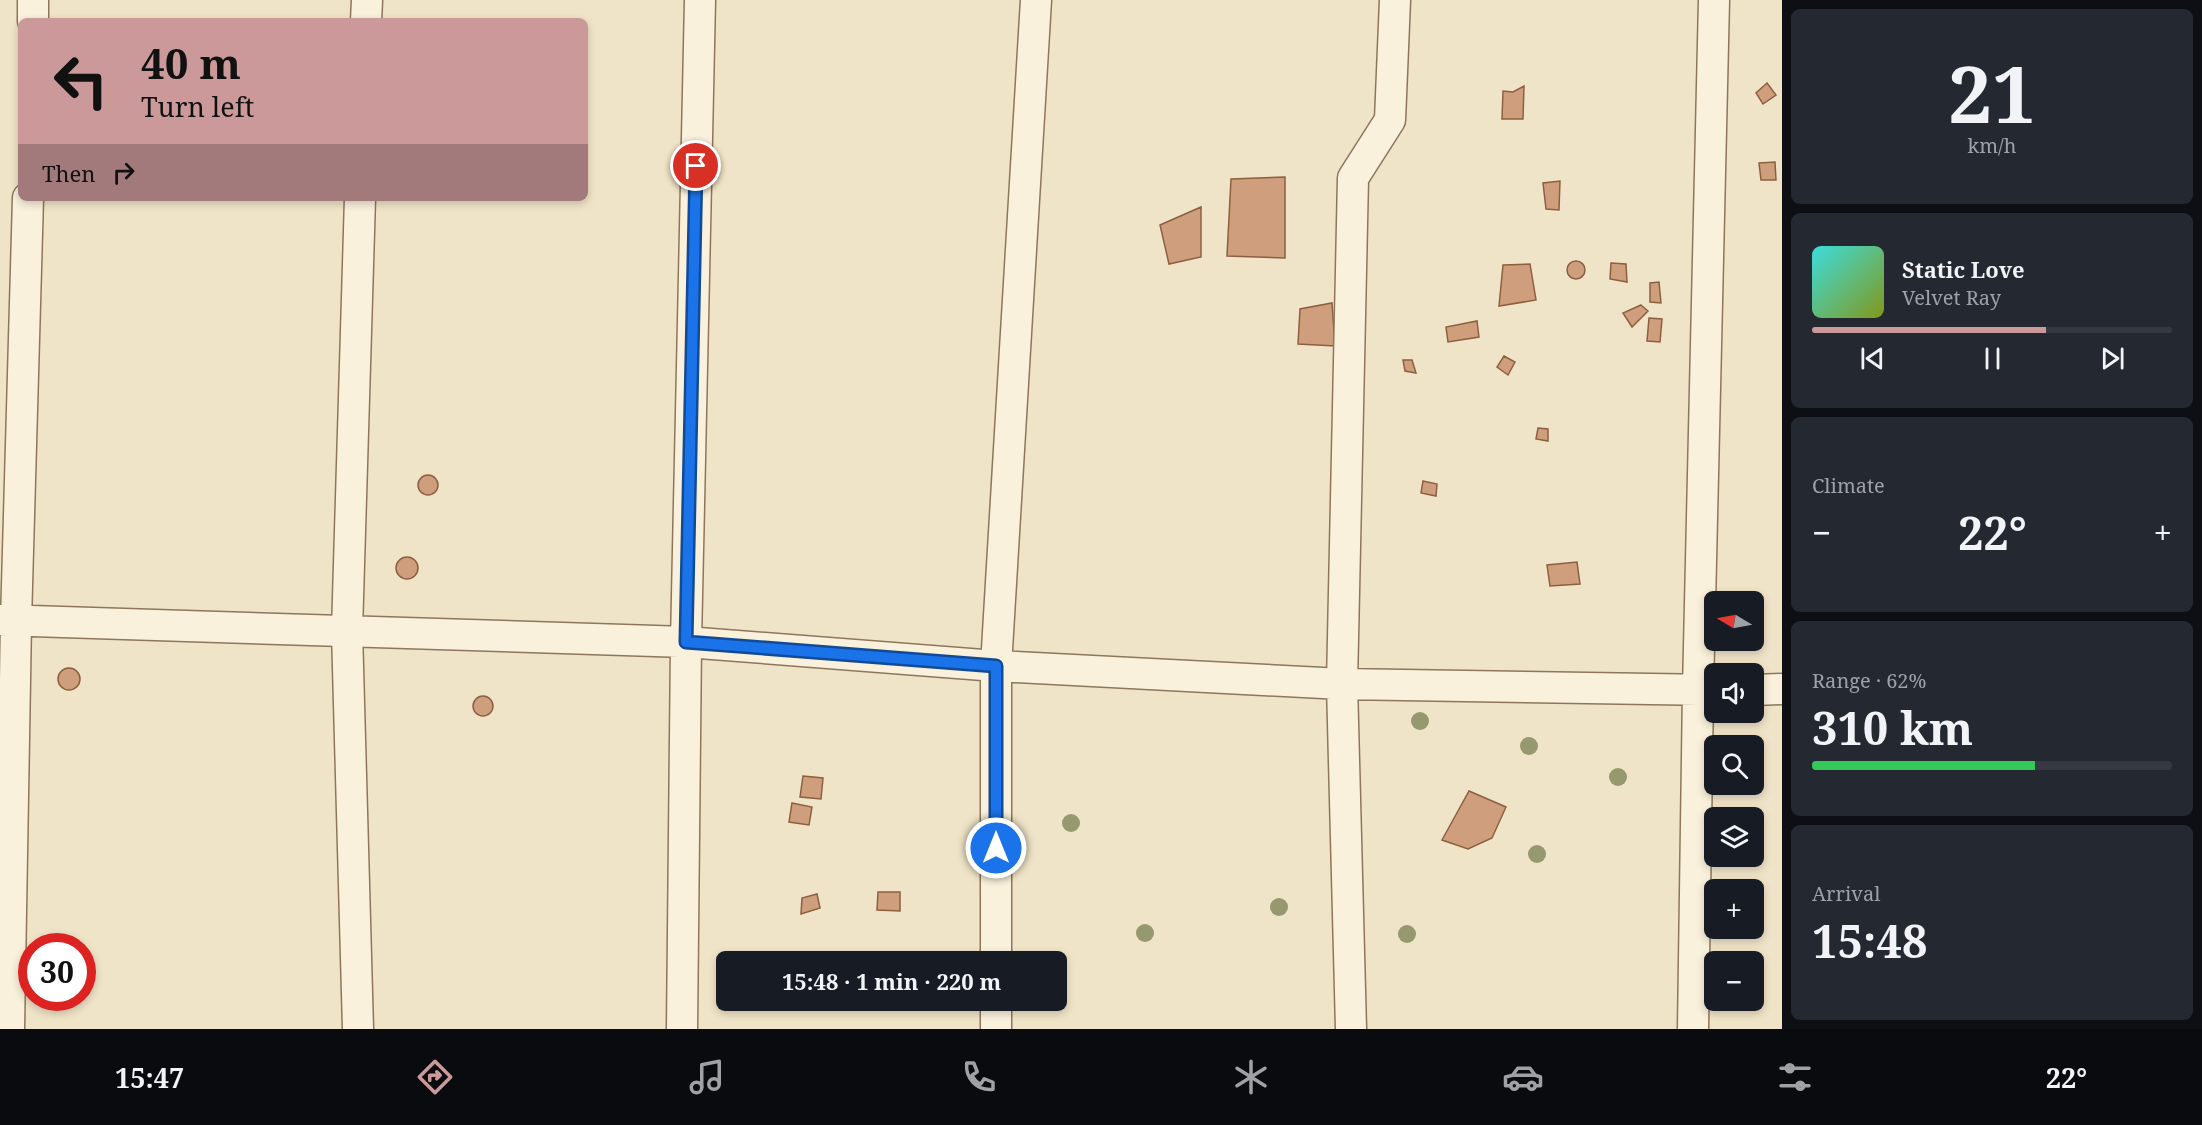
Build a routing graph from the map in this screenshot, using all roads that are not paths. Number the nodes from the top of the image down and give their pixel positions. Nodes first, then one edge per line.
1 (33, 0) edge
2 (367, 0) edge
3 (700, 0) edge
4 (1036, 0) edge
5 (1395, 0) edge
6 (1714, 0) edge
7 (33, 18) edge
8 (366, 18) edge
9 (28, 201) edge
10 (360, 201) edge
11 (8, 620) edge
12 (347, 631) junction
13 (686, 642) junction
14 (1706, 663) edge
15 (996, 666) junction
16 (1342, 684) junction
17 (1782, 689) edge
18 (1704, 690) edge
19 (1764, 690) edge
20 (1705, 723) edge
21 (996, 951) edge
22 (996, 1011) edge
23 (9, 1029) edge
24 (358, 1029) edge
25 (682, 1029) edge
26 (996, 1029) edge
27 (1351, 1029) edge
28 (1693, 1029) edge

1 - 7 street
2 - 8 street
3 - 13 street
4 - 15 street
5 - 16 street
6 - 14 street
9 - 11 street
10 - 12 street
11 - 12 street
11 - 23 street
12 - 13 street
12 - 24 street
13 - 15 street
13 - 25 street
15 - 16 street
15 - 21 street
16 - 18 street
16 - 27 street
17 - 19 street
20 - 28 street
22 - 26 street

